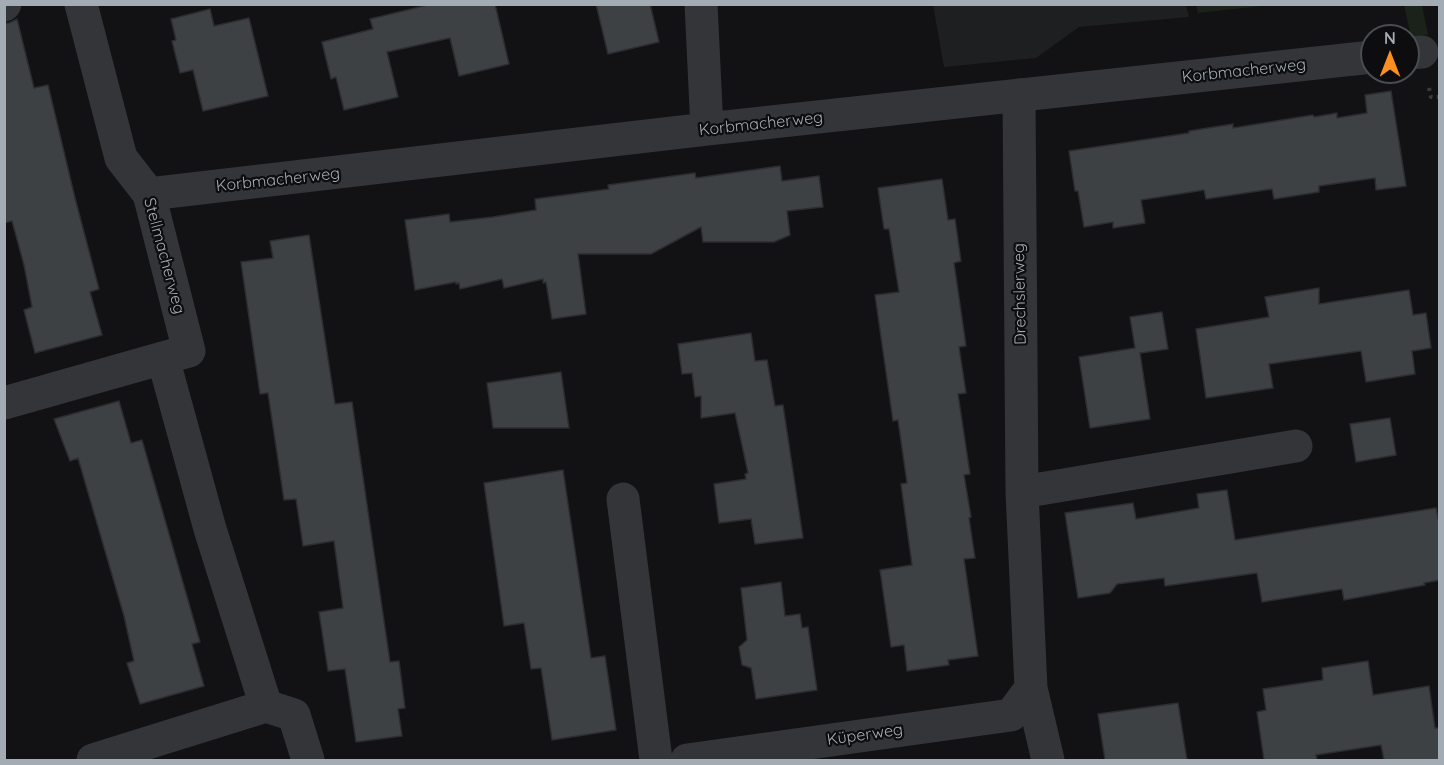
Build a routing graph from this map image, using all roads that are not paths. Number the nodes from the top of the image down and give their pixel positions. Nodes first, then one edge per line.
1 (81, 4) edge
2 (701, 4) edge
3 (1360, 58) edge
4 (1019, 95) junction
5 (707, 129) junction
6 (150, 194) junction
7 (163, 358) junction
8 (4, 403) edge
9 (1296, 446) dead end
10 (1022, 492) junction
11 (622, 499) dead end
12 (1031, 688) junction
13 (266, 706) junction
14 (93, 760) edge
15 (308, 760) edge
16 (656, 760) edge
17 (687, 760) edge
18 (1048, 760) edge

1 - 6 street, Stellmacherweg
2 - 5 street
3 - 4 street, Korbmacherweg
4 - 5 street, Korbmacherweg
4 - 10 street, Drechslerweg
5 - 6 street, Korbmacherweg
6 - 7 street, Stellmacherweg
7 - 8 street, Stellmacherweg
7 - 13 street
9 - 10 street
10 - 12 street, Drechslerweg
11 - 16 street
12 - 17 street, Küperweg
12 - 18 street, Drechslerweg
13 - 14 street
13 - 15 street

